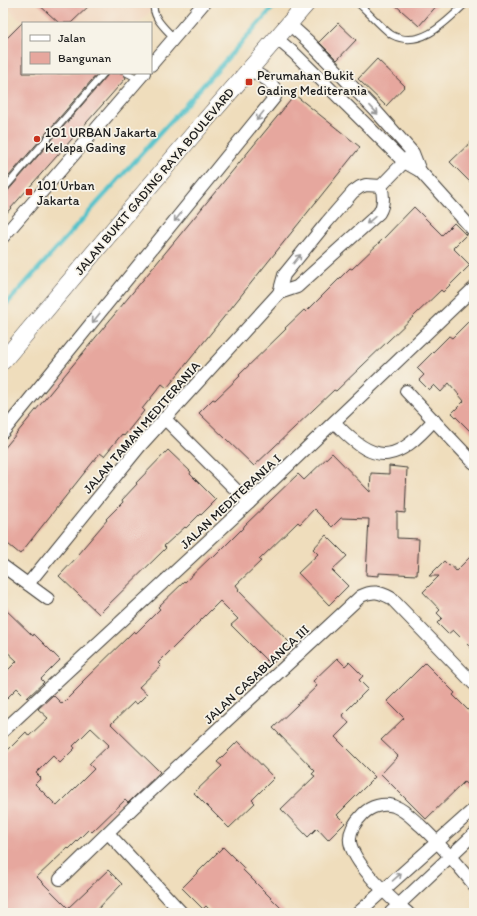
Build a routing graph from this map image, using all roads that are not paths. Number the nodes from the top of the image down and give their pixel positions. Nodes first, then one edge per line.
1 (154, 3) edge
2 (204, 3) edge
3 (307, 3) edge
4 (358, 3) edge
5 (466, 3) edge
6 (288, 24) junction
7 (174, 38) junction
8 (276, 38) junction
9 (152, 64) edge
10 (249, 69) junction
11 (103, 74) edge
12 (141, 76) edge
13 (358, 93) junction
14 (346, 105) junction
15 (412, 153) junction
16 (404, 162) junction
17 (420, 171) junction
18 (382, 186) junction
19 (3, 190) edge
20 (474, 231) edge
21 (3, 237) edge
22 (474, 288) edge
23 (278, 293) junction
24 (3, 361) edge
25 (406, 391) dead end
26 (164, 418) junction
27 (434, 420) junction
28 (338, 426) dead end
29 (3, 432) edge
30 (474, 463) edge
31 (250, 503) junction
32 (3, 566) edge
33 (28, 584) junction
34 (48, 599) dead end
35 (474, 684) edge
36 (3, 731) edge
37 (474, 809) edge
38 (108, 833) junction
39 (474, 834) edge
40 (437, 842) junction
41 (450, 856) junction
42 (60, 879) dead end
43 (474, 885) edge
44 (383, 890) junction
45 (399, 910) edge
46 (182, 913) edge
47 (358, 913) edge

1 - 7 lane
2 - 7 street
3 - 6 street, JALAN BUKIT GADING RAYA BOULEVARD
4 - 5 lane
6 - 8 street, JALAN BUKIT GADING RAYA BOULEVARD
6 - 13 street
7 - 9 street
8 - 10 street, JALAN BUKIT GADING RAYA BOULEVARD
8 - 14 street
10 - 24 street, JALAN BUKIT GADING RAYA BOULEVARD
10 -> 29 street
11 - 19 lane
12 - 21 street
13 - 14 street
13 -> 15 street
14 - 16 street
15 - 16 street
15 - 17 street
16 - 17 street
16 - 18 street
17 - 20 street
23 -> 18 street, JALAN TAMAN MEDITERANIA
18 -> 23 street, JALAN TAMAN MEDITERANIA
22 - 31 street, JALAN MEDITERANIA I
23 - 26 street, JALAN TAMAN MEDITERANIA
25 - 27 street
26 - 31 street
26 - 33 street, JALAN TAMAN MEDITERANIA
27 - 28 street
27 - 30 street
31 - 36 street, JALAN MEDITERANIA I
32 - 33 street
33 - 34 street
35 - 38 street, JALAN CASABLANCA III
37 - 40 street
38 - 42 street, JALAN CASABLANCA III
38 - 46 street
39 - 41 street
40 - 41 street
44 -> 40 street
40 - 44 street
41 - 43 street
41 - 45 street
44 - 45 street
44 - 47 street

